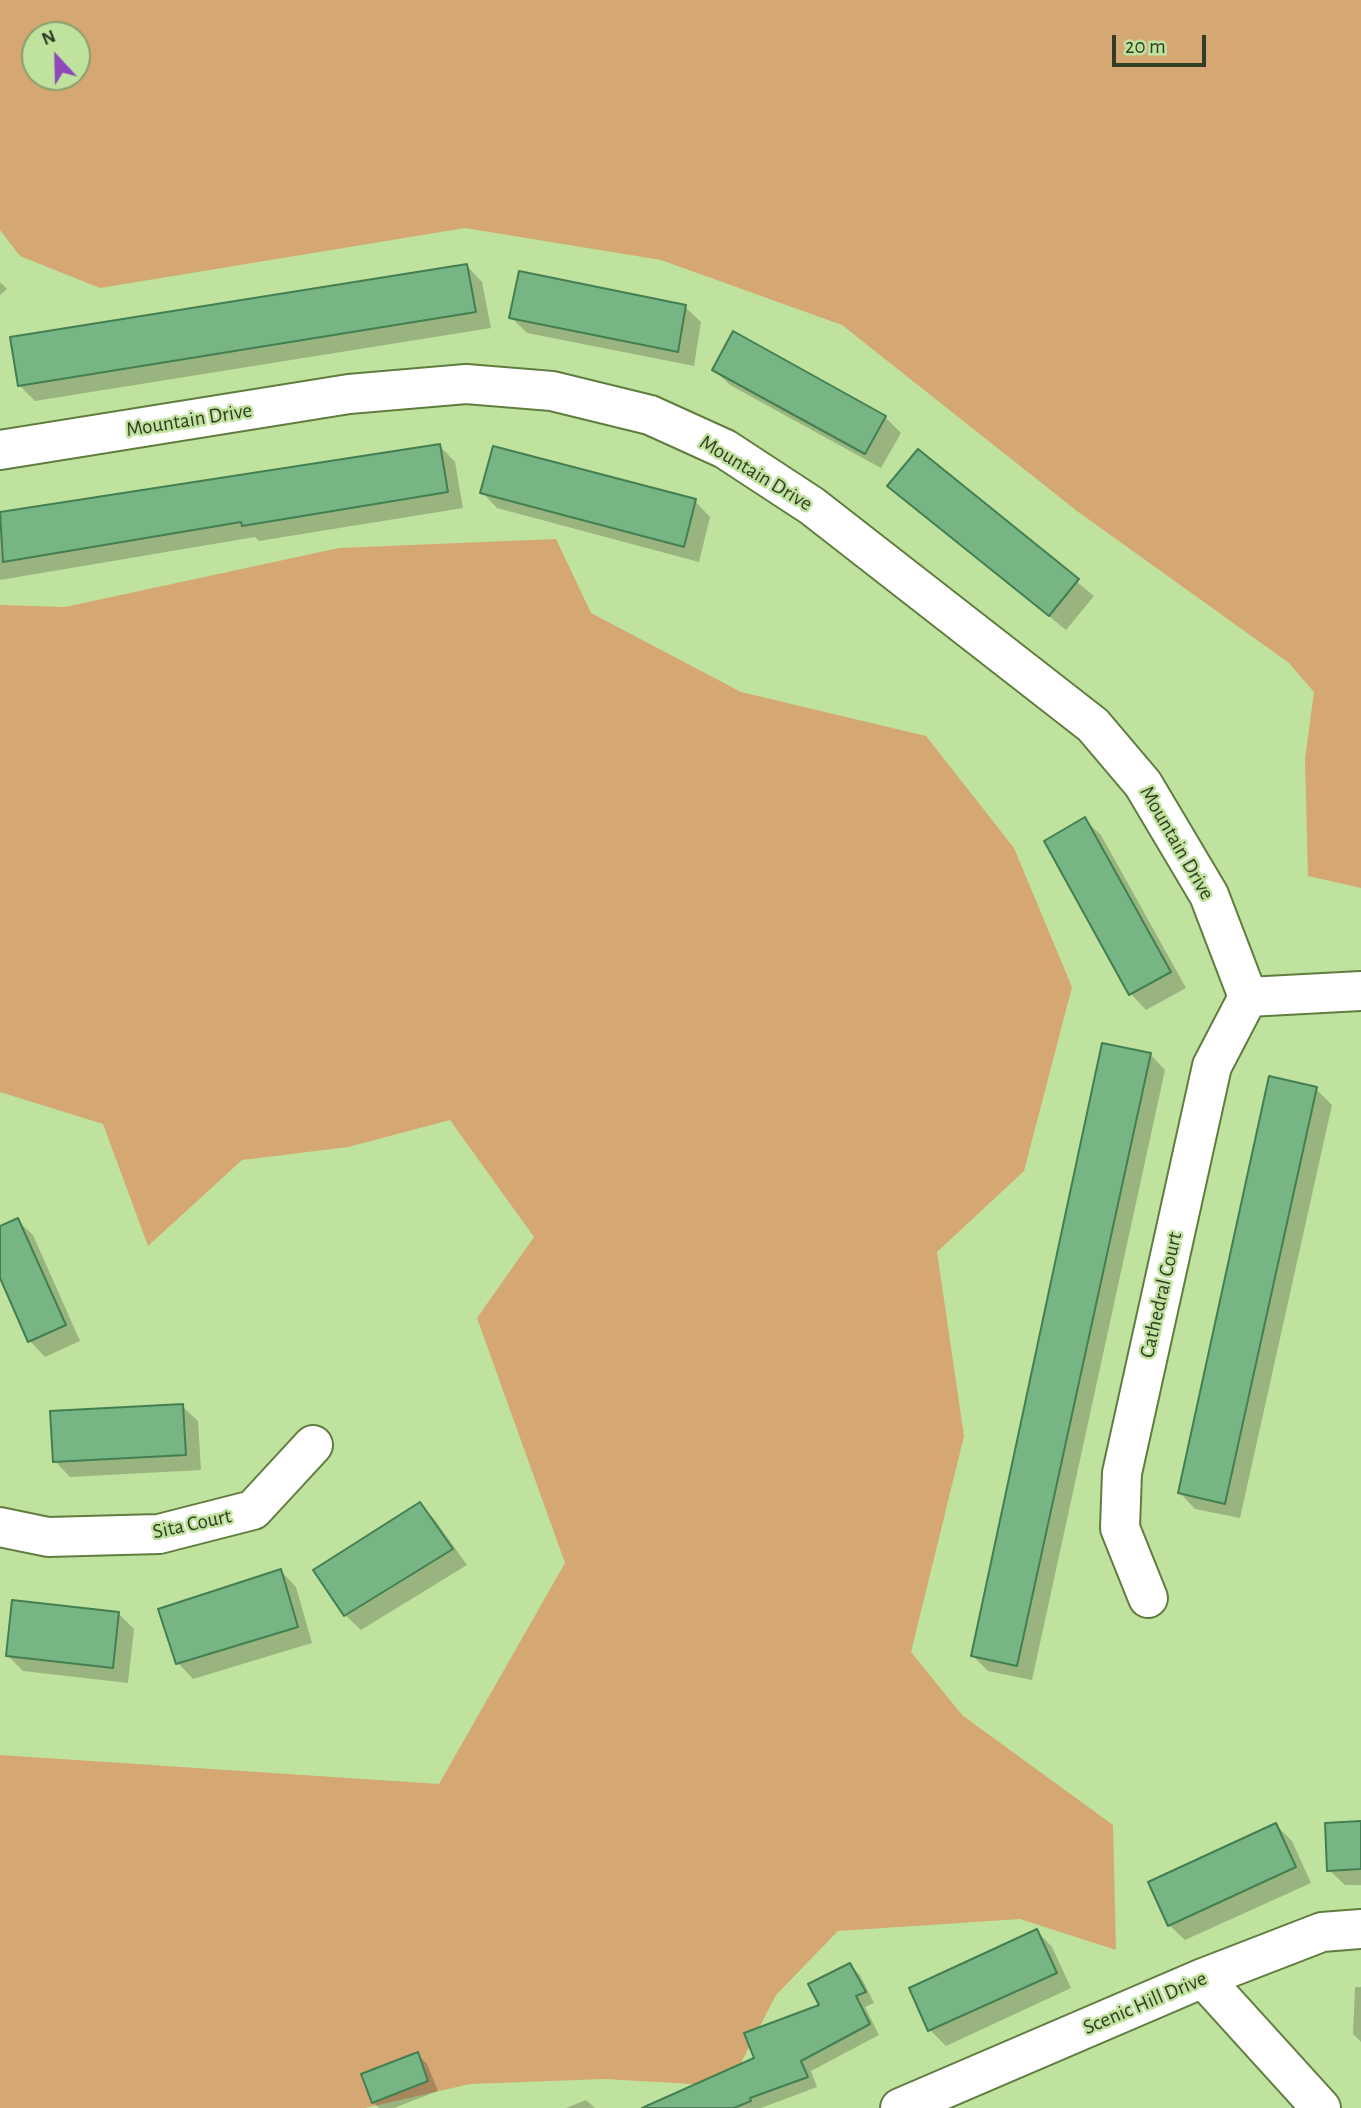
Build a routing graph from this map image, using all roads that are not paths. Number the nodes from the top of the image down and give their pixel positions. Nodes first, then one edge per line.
1 (0, 450) edge
2 (1361, 991) edge
3 (1248, 997) junction
4 (313, 1445) dead end
5 (0, 1527) edge
6 (1148, 1598) dead end
7 (1361, 1929) edge
8 (1203, 1978) junction
9 (928, 2103) edge
10 (1321, 2108) edge

1 - 3 street, Mountain Drive
2 - 3 street
3 - 6 street, Cathedral Court
4 - 5 street, Sita Court
7 - 8 street, Scenic Hill Drive
8 - 9 street, Scenic Hill Drive
8 - 10 street

